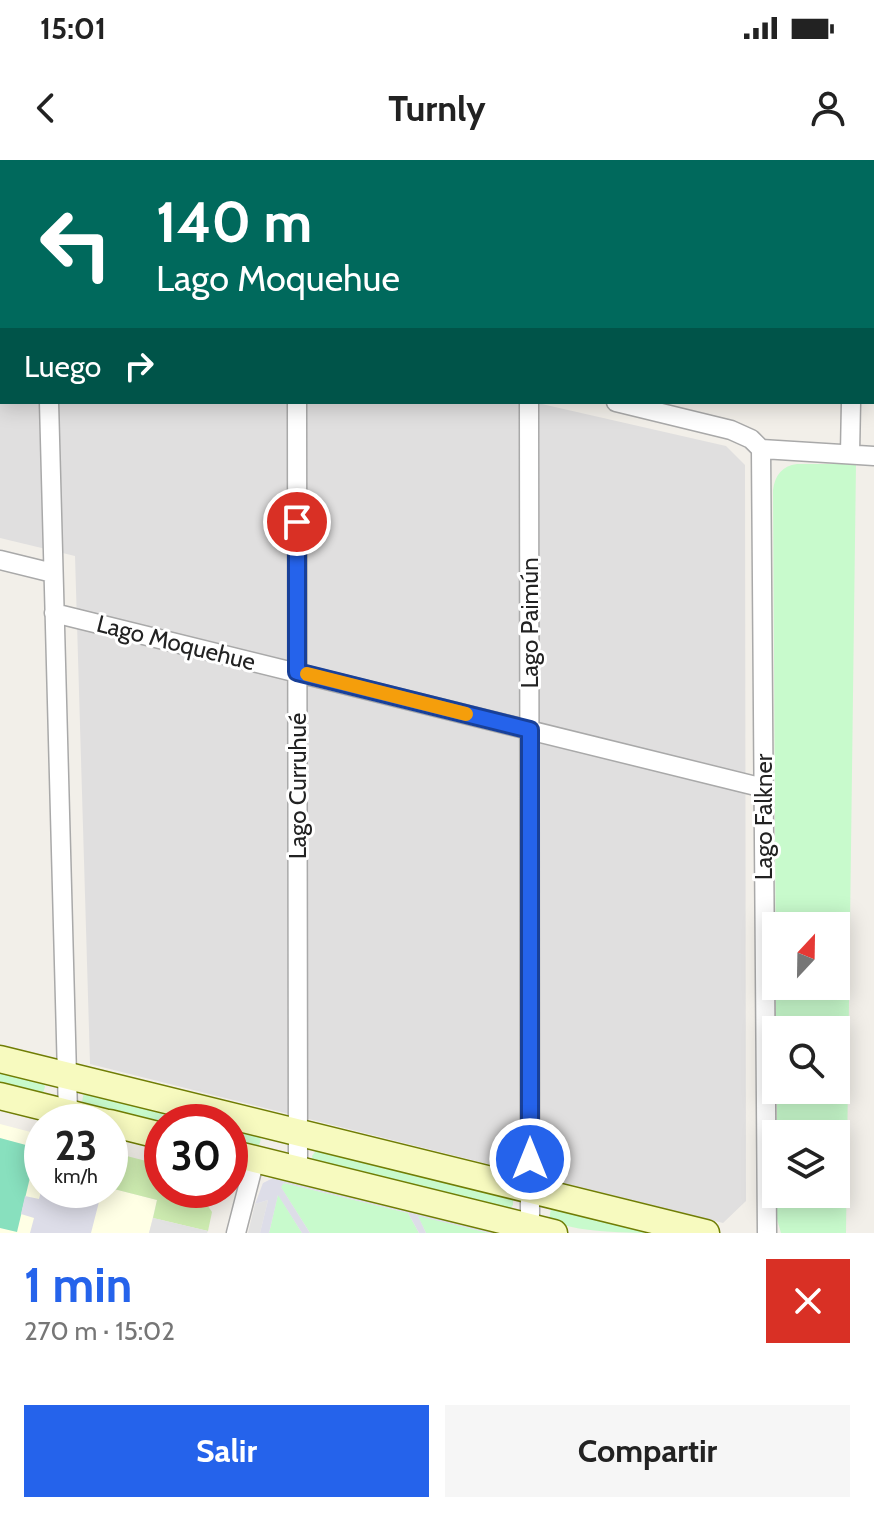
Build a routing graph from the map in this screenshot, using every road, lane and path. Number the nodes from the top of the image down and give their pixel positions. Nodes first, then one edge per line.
1 (49, 404) edge
2 (297, 404) edge
3 (529, 404) edge
4 (624, 404) edge
5 (851, 404) edge
6 (761, 449) junction
7 (850, 454) junction
8 (874, 456) edge
9 (0, 560) edge
10 (53, 573) junction
11 (54, 613) junction
12 (297, 672) junction
13 (530, 730) junction
14 (764, 788) junction
15 (0, 1059) edge
16 (67, 1075) junction
17 (0, 1096) edge
18 (32, 1104) edge
19 (68, 1104) edge
20 (298, 1132) junction
21 (248, 1158) edge
22 (298, 1170) junction
23 (530, 1190) junction
24 (238, 1208) edge
25 (542, 1230) edge
26 (677, 1230) edge
27 (236, 1233) edge
28 (706, 1233) edge
29 (767, 1233) edge

1 - 10 street
2 - 12 street, Lago Curruhué
3 - 13 street, Lago Paimún
4 - 6 street
5 - 7 street
6 - 7 street
6 - 14 street, Lago Falkner
7 - 8 street
9 - 10 street
10 - 11 street
11 - 12 street, Lago Moquehue
11 - 16 street
12 - 13 street, Lago Moquehue
12 - 20 street, Lago Curruhué
13 - 14 street, Lago Moquehue
13 - 23 street, Lago Paimún
14 - 29 street, Lago Falkner
15 - 16 main road
16 - 19 street
16 - 20 main road
17 - 18 main road
20 - 22 street, Lago Curruhué
20 - 23 main road
21 - 22 main road
22 - 25 main road
23 - 25 street, Lago Paimún
23 - 26 main road
24 - 27 street
26 - 28 main road

